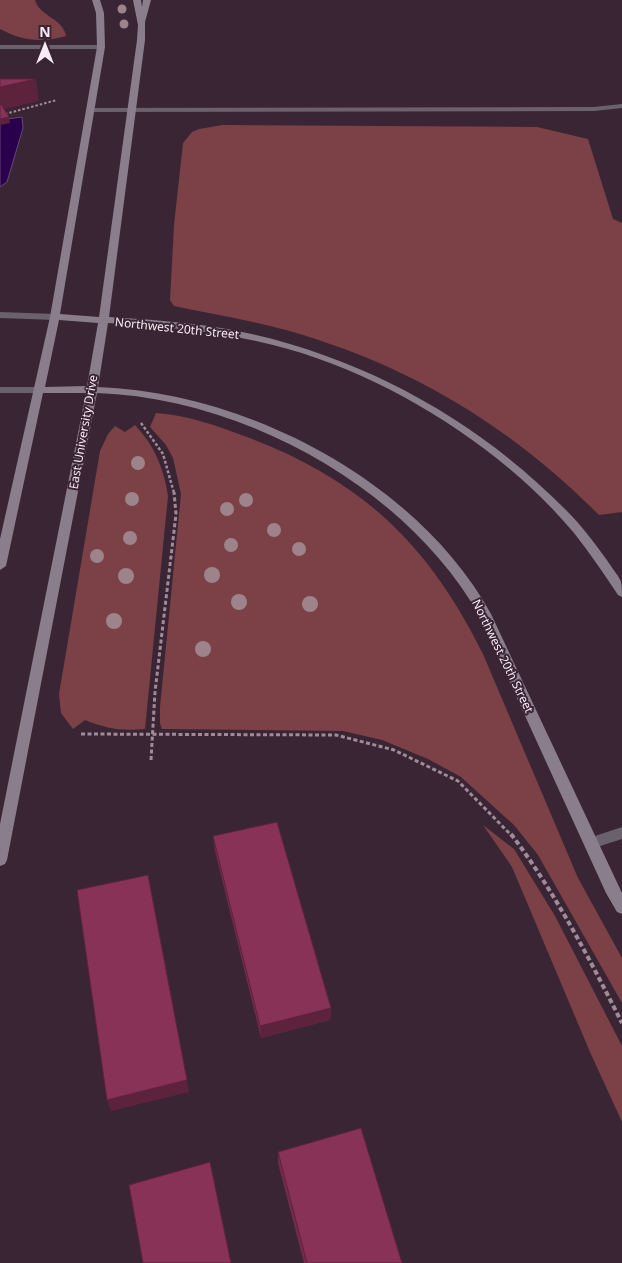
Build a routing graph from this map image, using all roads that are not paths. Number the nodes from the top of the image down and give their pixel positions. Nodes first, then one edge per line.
1 (96, 0) edge
2 (136, 0) edge
3 (147, 0) edge
4 (142, 25) junction
5 (0, 47) edge
6 (101, 47) junction
7 (622, 106) edge
8 (90, 110) junction
9 (132, 110) junction
10 (0, 315) edge
11 (55, 317) junction
12 (103, 320) junction
13 (0, 390) edge
14 (40, 390) junction
15 (91, 390) junction
16 (0, 566) edge
17 (622, 592) edge
18 (622, 833) edge
19 (591, 843) junction
20 (0, 860) edge
21 (622, 907) edge

1 - 6 street
2 - 4 street, East University Drive
3 - 4 street
4 - 9 street, East University Drive
5 - 6 street
6 - 8 street
7 - 9 street
8 - 9 street
8 - 11 street
9 - 12 street, East University Drive
10 - 11 street, Northwest 20th Street
11 - 12 street, Northwest 20th Street
11 - 14 street
12 - 15 street, East University Drive
12 - 17 street, Northwest 20th Street
13 - 14 street, Northwest 20th Street
14 - 15 street, Northwest 20th Street
14 - 16 street
15 - 19 street, Northwest 20th Street
15 - 20 street, East University Drive
18 - 19 street
19 - 21 street, Northwest 20th Street

